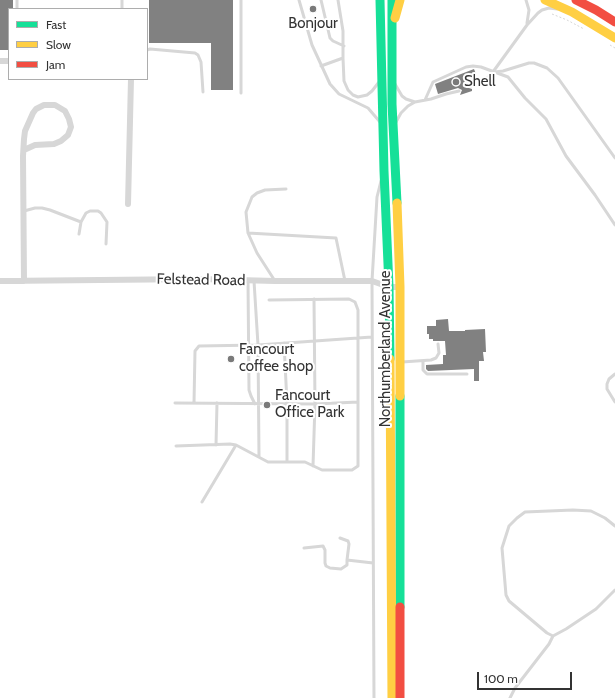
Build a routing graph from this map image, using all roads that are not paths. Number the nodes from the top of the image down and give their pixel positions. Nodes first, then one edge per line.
1 (241, 0) edge
2 (299, 0) edge
3 (321, 0) edge
4 (338, 0) edge
5 (380, 0) edge
6 (392, 0) edge
7 (400, 0) edge
8 (526, 0) edge
9 (545, 0) edge
10 (576, 0) edge
11 (572, 12) junction
12 (615, 22) edge
13 (527, 25) junction
14 (392, 30) junction
15 (612, 41) edge
16 (344, 46) junction
17 (148, 50) edge
18 (343, 58) junction
19 (321, 66) junction
20 (494, 72) junction
21 (392, 76) junction
22 (382, 79) junction
23 (131, 80) edge
24 (471, 86) dead end
25 (459, 91) dead end
26 (203, 92) dead end
27 (241, 93) dead end
28 (425, 100) junction
29 (415, 102) junction
30 (382, 125) junction
31 (394, 128) junction
32 (24, 150) junction
33 (615, 158) edge
34 (384, 171) junction
35 (286, 190) dead end
36 (128, 204) dead end
37 (24, 211) junction
38 (81, 222) junction
39 (615, 225) edge
40 (248, 233) junction
41 (79, 234) dead end
42 (106, 244) dead end
43 (0, 281) edge
44 (24, 281) junction
45 (251, 281) junction
46 (275, 281) junction
47 (345, 281) junction
48 (372, 281) junction
49 (389, 287) junction
50 (400, 287) junction
51 (314, 299) junction
52 (269, 300) dead end
53 (358, 337) junction
54 (372, 337) junction
55 (315, 342) junction
56 (284, 343) junction
57 (438, 344) dead end
58 (258, 345) junction
59 (249, 346) junction
60 (423, 361) junction
61 (400, 362) junction
62 (249, 373) junction
63 (258, 373) junction
64 (467, 374) dead end
65 (615, 374) edge
66 (358, 402) junction
67 (615, 402) edge
68 (174, 403) dead end
69 (194, 403) junction
70 (217, 403) junction
71 (287, 403) junction
72 (257, 404) junction
73 (315, 404) junction
74 (216, 445) junction
75 (236, 445) junction
76 (176, 446) dead end
77 (259, 457) junction
78 (287, 462) junction
79 (313, 466) junction
80 (202, 502) dead end
81 (615, 526) edge
82 (340, 538) dead end
83 (304, 548) dead end
84 (347, 560) junction
85 (373, 563) junction
86 (615, 590) edge
87 (553, 636) junction
88 (374, 698) edge
89 (392, 698) edge
90 (400, 698) edge
91 (510, 698) edge

1 - 27 lane
2 - 19 lane
3 - 16 lane
4 - 16 lane
5 - 22 main road, Northumberland Avenue
6 - 14 main road, Northumberland Avenue
7 - 14 main road
8 - 13 lane
9 - 11 main road
10 - 12 main road
11 - 13 lane
11 - 15 main road
13 - 20 lane
14 - 21 main road, Northumberland Avenue
16 - 18 lane
17 - 26 lane
18 - 19 lane
18 - 22 lane
19 - 30 lane
20 - 24 lane
20 - 28 lane
20 - 33 lane
20 - 39 lane
21 - 29 lane
21 - 31 main road, Northumberland Avenue
22 - 30 main road, Northumberland Avenue
23 - 36 street
25 - 28 lane
28 - 29 lane
29 - 31 lane
30 - 34 main road, Northumberland Avenue
31 - 50 main road, Northumberland Avenue
32 - 32 street
32 - 37 street
34 - 48 lane
34 - 49 main road, Northumberland Avenue
35 - 40 lane
37 - 38 lane
37 - 44 street
38 - 41 lane
38 - 42 lane
40 - 46 lane
40 - 47 lane
43 - 44 street, Felstead Road
44 - 45 street, Felstead Road
45 - 46 street, Felstead Road
45 - 58 lane
45 - 59 lane
46 - 47 street, Felstead Road
47 - 48 street, Felstead Road
48 - 49 street, Felstead Road
48 - 54 lane
49 - 50 street, Felstead Road
49 - 89 main road, Northumberland Avenue
50 - 61 main road, Northumberland Avenue
51 - 52 lane
51 - 53 lane
51 - 55 lane
53 - 54 lane
53 - 55 lane
53 - 66 lane
54 - 85 lane
55 - 56 lane
55 - 73 lane
56 - 58 lane
56 - 71 lane
57 - 60 lane
58 - 59 lane
58 - 63 lane
59 - 62 lane
59 - 69 lane
60 - 61 lane
60 - 64 lane
61 - 90 main road, Northumberland Avenue
62 - 63 lane
62 - 72 lane
63 - 72 lane
65 - 67 lane
66 - 73 lane
66 - 79 lane
68 - 69 lane
69 - 70 lane
70 - 72 lane
70 - 74 lane
71 - 72 lane
71 - 73 lane
71 - 78 lane
72 - 77 lane
73 - 79 lane
74 - 75 lane
74 - 76 lane
75 - 77 lane
75 - 80 lane
77 - 78 lane
78 - 79 lane
81 - 87 lane
82 - 84 lane
83 - 84 lane
84 - 85 lane
85 - 88 lane
86 - 87 lane
87 - 91 lane

